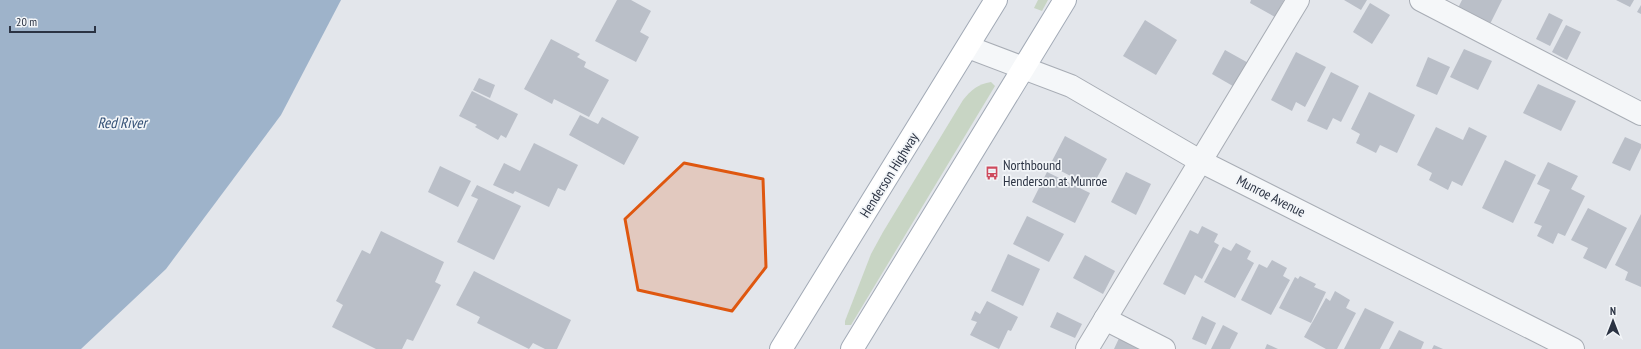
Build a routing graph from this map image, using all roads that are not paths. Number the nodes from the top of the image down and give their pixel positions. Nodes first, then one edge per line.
1 (996, 0) edge
2 (1065, 0) edge
3 (1298, 0) edge
4 (1421, 0) edge
5 (968, 47) junction
6 (1024, 67) junction
7 (1641, 114) edge
8 (1200, 161) junction
9 (1105, 319) junction
10 (788, 347) edge
11 (852, 349) edge
12 (1087, 349) edge
13 (1164, 349) edge
14 (1573, 349) edge

1 - 5 main road, Henderson Highway
2 - 6 main road
3 - 8 street
4 - 7 street
5 - 6 street, Munroe Avenue
5 - 10 main road, Henderson Highway
6 - 8 street, Munroe Avenue
6 - 11 main road
8 - 9 street
8 - 14 street, Munroe Avenue
9 - 12 street
9 - 13 street

